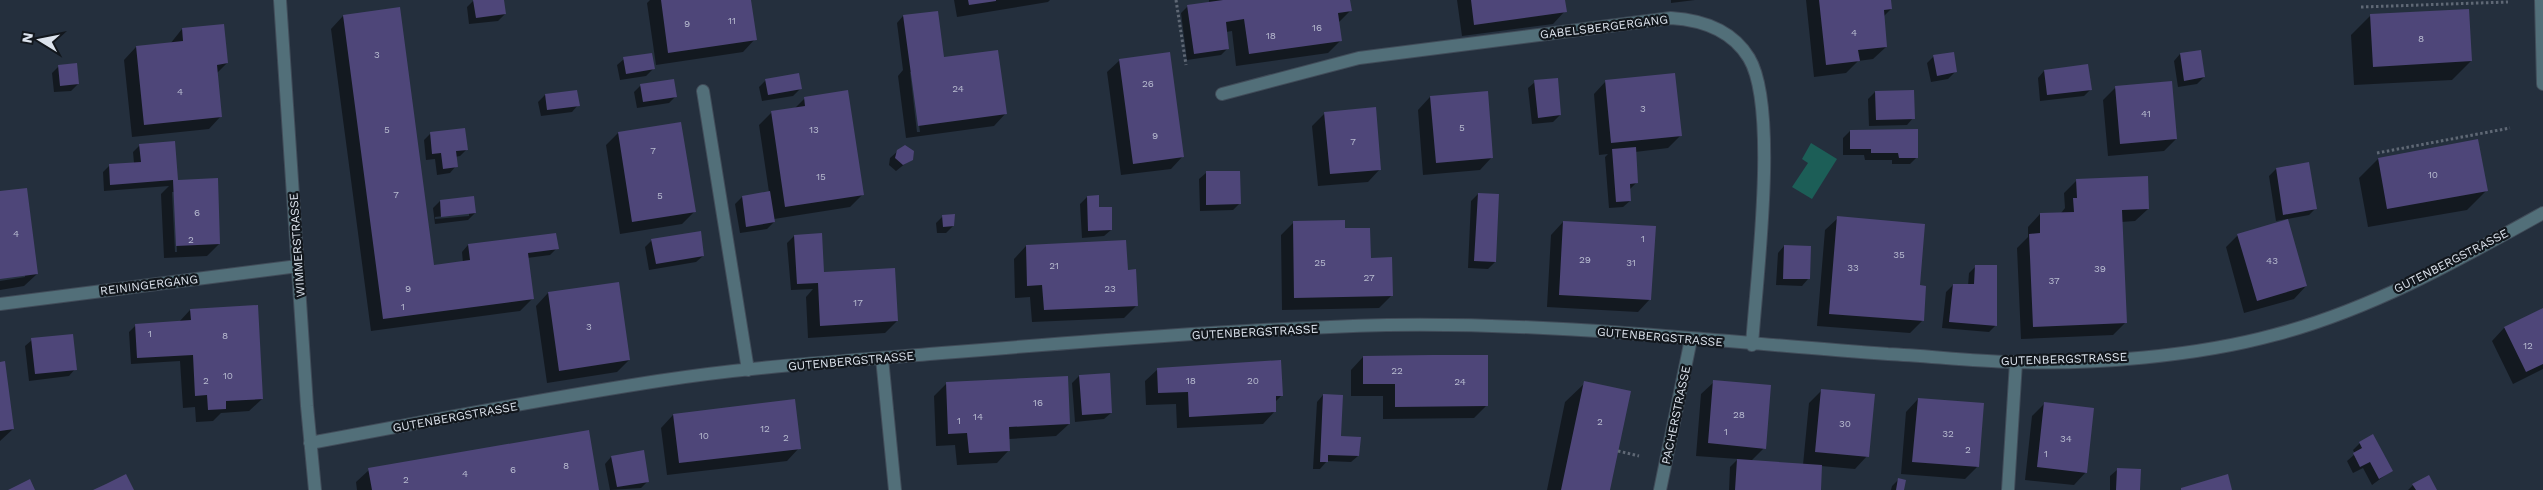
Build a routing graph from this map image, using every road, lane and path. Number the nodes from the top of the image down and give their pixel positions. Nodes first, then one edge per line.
1 (280, 0) edge
2 (1176, 0) edge
3 (2541, 0) edge
4 (2508, 2) dead end
5 (2361, 8) dead end
6 (1186, 65) dead end
7 (2543, 84) edge
8 (703, 91) dead end
9 (1222, 94) dead end
10 (2510, 128) dead end
11 (2377, 153) dead end
12 (2543, 213) edge
13 (298, 266) junction
14 (0, 304) edge
15 (1691, 340) junction
16 (1752, 345) junction
17 (882, 358) junction
18 (2016, 362) junction
19 (748, 370) junction
20 (310, 443) junction
21 (1618, 451) dead end
22 (1645, 457) dead end
23 (316, 490) edge
24 (895, 490) edge
25 (1660, 490) edge
26 (2008, 490) edge

1 - 13 street, WIMMERSTRASSE
2 - 6 path
3 - 7 street
4 - 5 path
8 - 19 street
9 - 16 street, GABELSBERGERGANG
10 - 11 path
12 - 18 street, GUTENBERGSTRASSE
13 - 14 street, REININGERGANG
13 - 20 street, WIMMERSTRASSE
15 - 16 street, GUTENBERGSTRASSE
15 - 17 street, GUTENBERGSTRASSE
15 - 25 street, PACHERSTRASSE
16 - 18 street, GUTENBERGSTRASSE
17 - 19 street, GUTENBERGSTRASSE
17 - 24 street
18 - 26 street
19 - 20 street, GUTENBERGSTRASSE
20 - 23 street, WIMMERSTRASSE
21 - 22 path

